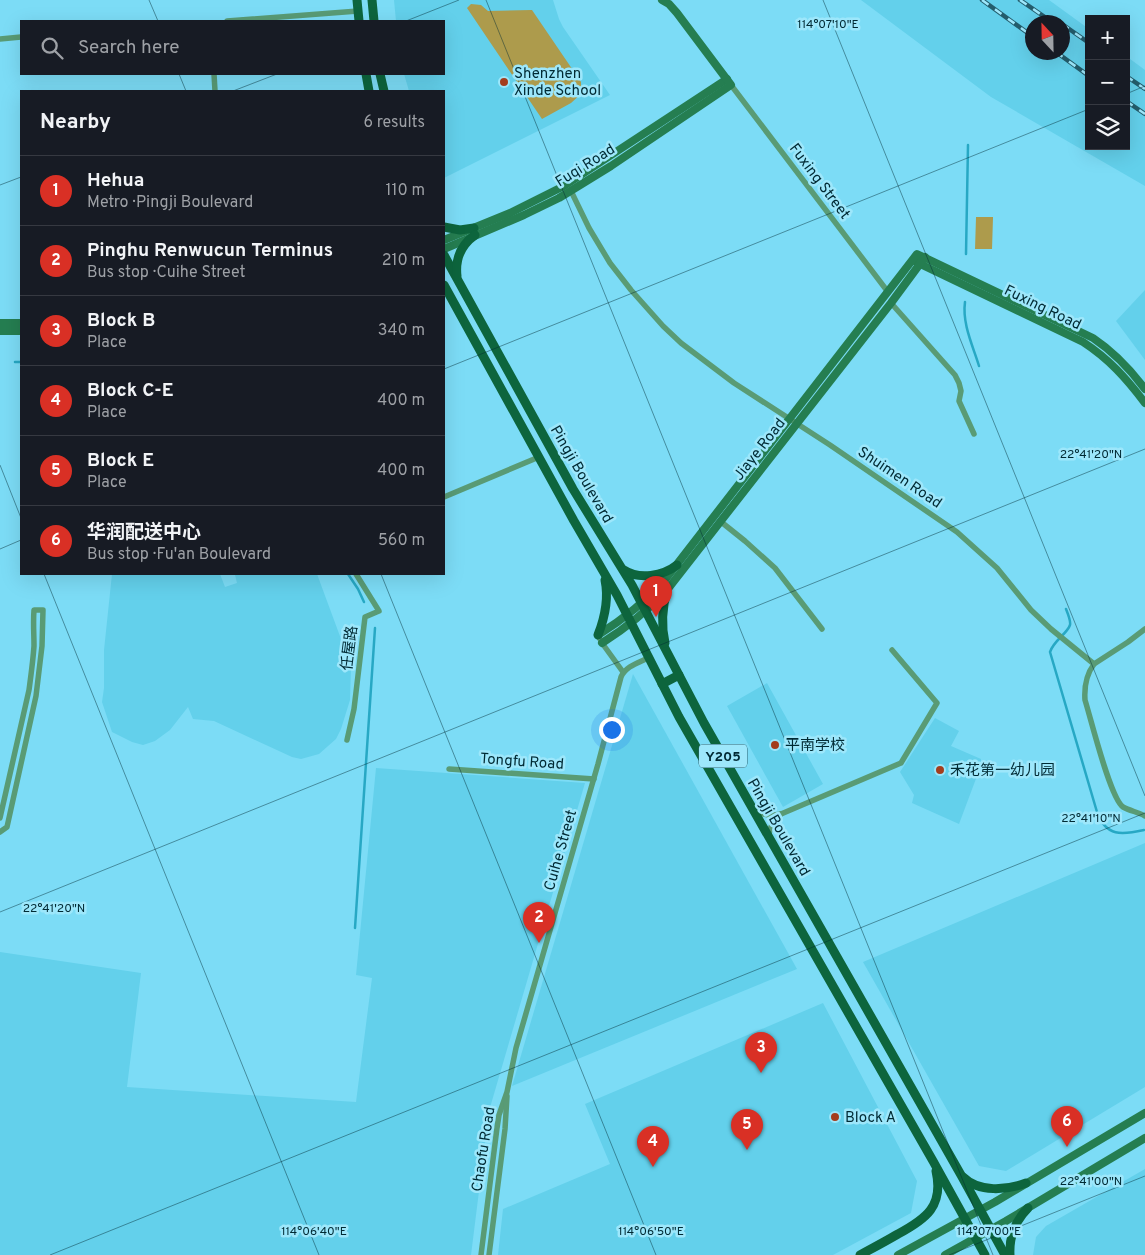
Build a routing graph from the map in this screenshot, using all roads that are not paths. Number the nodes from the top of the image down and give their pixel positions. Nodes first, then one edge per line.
1 (357, 0) edge
2 (372, 0) edge
3 (662, 0) edge
4 (358, 11) junction
5 (240, 20) edge
6 (359, 20) edge
7 (374, 20) edge
8 (20, 37) edge
9 (0, 39) edge
10 (214, 75) edge
11 (366, 75) edge
12 (380, 75) edge
13 (729, 82) junction
14 (215, 90) edge
15 (369, 90) edge
16 (384, 90) edge
17 (571, 191) junction
18 (445, 227) edge
19 (475, 232) junction
20 (445, 240) edge
21 (445, 248) edge
22 (445, 257) edge
23 (918, 259) junction
24 (459, 284) junction
25 (445, 289) edge
26 (888, 292) junction
27 (891, 303) junction
28 (0, 323) edge
29 (20, 323) edge
30 (0, 331) edge
31 (20, 331) edge
32 (1145, 389) edge
33 (1145, 403) edge
34 (793, 421) junction
35 (974, 434) dead end
36 (539, 457) junction
37 (445, 497) edge
38 (720, 521) junction
39 (604, 540) junction
40 (590, 548) junction
41 (677, 565) junction
42 (622, 568) junction
43 (602, 570) junction
44 (357, 575) edge
45 (667, 590) junction
46 (643, 607) junction
47 (629, 618) junction
48 (822, 628) dead end
49 (1145, 628) edge
50 (600, 640) junction
51 (892, 650) dead end
52 (668, 655) junction
53 (648, 658) junction
54 (1094, 664) junction
55 (624, 672) junction
56 (679, 675) junction
57 (662, 684) junction
58 (347, 740) dead end
59 (449, 769) dead end
60 (594, 779) junction
61 (754, 810) junction
62 (781, 814) junction
63 (1145, 816) edge
64 (0, 818) edge
65 (0, 832) edge
66 (769, 837) junction
67 (507, 1092) junction
68 (1145, 1113) edge
69 (1145, 1138) edge
70 (933, 1161) junction
71 (961, 1175) junction
72 (1026, 1183) junction
73 (1028, 1208) junction
74 (980, 1210) junction
75 (965, 1218) junction
76 (991, 1230) junction
77 (976, 1238) junction
78 (481, 1255) edge
79 (489, 1255) edge
80 (860, 1255) edge
81 (898, 1255) edge
82 (945, 1255) edge
83 (985, 1255) edge
84 (1005, 1255) edge
85 (1010, 1255) edge

1 - 4 main road
2 - 7 main road
3 - 13 street
4 - 5 street
4 - 6 main road
8 - 9 street
10 - 14 street
11 - 15 main road
12 - 16 main road
13 - 17 street, Fuqi Road
13 - 19 street, Fuqi Road
13 - 26 street, Fuxing Street
17 - 19 street, Fuqi Road
17 - 34 street, Shuimen Road
18 - 19 main road
19 - 20 street, Fuqi Road
19 - 21 street, Fuqi Road
19 - 24 main road
22 - 24 main road, Pingji Boulevard / Y205
23 - 26 street, Jiaye Road
23 - 27 street, Jiaye Road
23 - 32 street, Fuxing Road
23 - 33 street, Fuxing Road
24 - 39 main road, Pingji Boulevard / Y205
25 - 36 main road, Pingji Boulevard / Y205
26 - 34 street, Jiaye Road
27 - 34 street, Jiaye Road
27 - 35 street
28 - 29 street
30 - 31 street
34 - 38 street, Jiaye Road
34 - 41 street, Jiaye Road
34 - 54 street, Shuimen Road
36 - 37 street
36 - 40 main road, Pingji Boulevard / Y205
38 - 45 street, Jiaye Road
38 - 48 street
39 - 40 main road
39 - 42 main road, Pingji Boulevard / Y205
40 - 43 main road, Pingji Boulevard / Y205
41 - 42 main road
41 - 46 street, Jiaye Road
42 - 46 main road, Pingji Boulevard / Y205
43 - 47 main road, Pingji Boulevard / Y205
43 - 50 main road
44 - 58 street, 任屋路
45 - 46 street, Jiaye Road
45 - 52 main road
46 - 47 street, Jiaye Road
46 - 52 main road, Pingji Boulevard / Y205
47 - 50 street, Jiaye Road
47 - 53 main road, Pingji Boulevard / Y205
49 - 54 street
50 - 55 street
51 - 62 street
52 - 56 main road, Pingji Boulevard / Y205
53 - 55 street
53 - 57 main road, Pingji Boulevard / Y205
54 - 63 street
55 - 60 street, Cuihe Street
56 - 57 main road
56 - 61 main road, Pingji Boulevard / Y205
57 - 70 main road, Pingji Boulevard / Y205
59 - 60 street, Tongfu Road
60 - 67 street, Cuihe Street
61 - 62 street
61 - 66 main road, Pingji Boulevard / Y205
62 - 66 street
64 - 65 street
66 - 71 main road, Pingji Boulevard / Y205
67 - 78 street, Chaofu Road
67 - 79 street, Chaofu Road
68 - 72 street
69 - 73 street
70 - 75 main road, Pingji Boulevard / Y205
70 - 80 main road
71 - 72 main road
71 - 74 main road, Pingji Boulevard / Y205
72 - 74 street
73 - 76 street
73 - 85 main road
74 - 75 street
74 - 76 main road, Pingji Boulevard / Y205
75 - 77 main road, Pingji Boulevard / Y205
75 - 81 street
76 - 77 street
76 - 84 main road, Pingji Boulevard / Y205
77 - 82 street
77 - 83 main road, Pingji Boulevard / Y205

